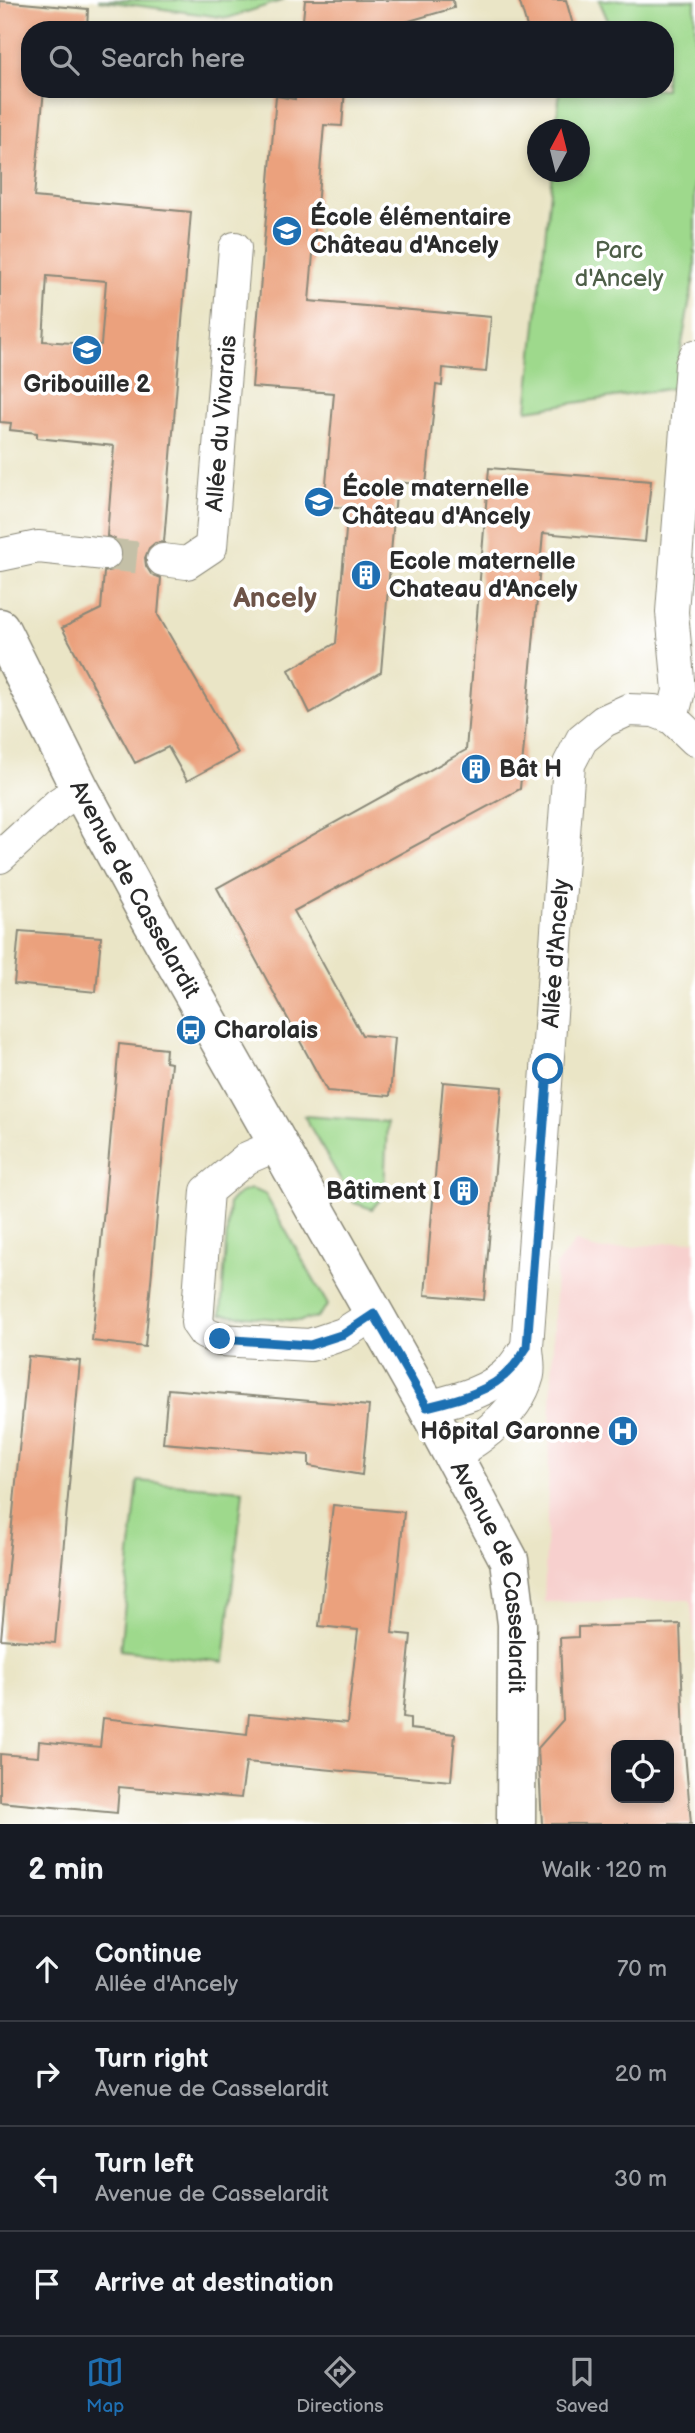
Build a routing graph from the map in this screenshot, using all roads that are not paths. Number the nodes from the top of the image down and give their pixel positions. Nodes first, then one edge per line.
1 (235, 248) dead end
2 (695, 356) edge
3 (105, 554) tunnel mouth
4 (0, 555) edge
5 (163, 560) tunnel mouth
6 (0, 628) edge
7 (672, 718) junction
8 (695, 740) edge
9 (80, 789) junction
10 (0, 857) edge
11 (277, 1145) junction
12 (374, 1314) junction
13 (527, 1347) junction
14 (427, 1407) junction
15 (452, 1455) junction
16 (516, 1824) edge

1 - 5 street, Allée du Vivarais
2 - 7 street
3 - 4 street
6 - 9 street, Avenue de Casselardit
7 - 8 street
7 - 13 street, Allée d'Ancely
9 - 10 street
9 - 11 street, Avenue de Casselardit
11 - 12 street, Avenue de Casselardit
11 - 12 street
12 - 14 street, Avenue de Casselardit
13 - 14 street
13 - 15 street, Allée d'Ancely
14 - 15 street, Avenue de Casselardit
15 - 16 street, Avenue de Casselardit

